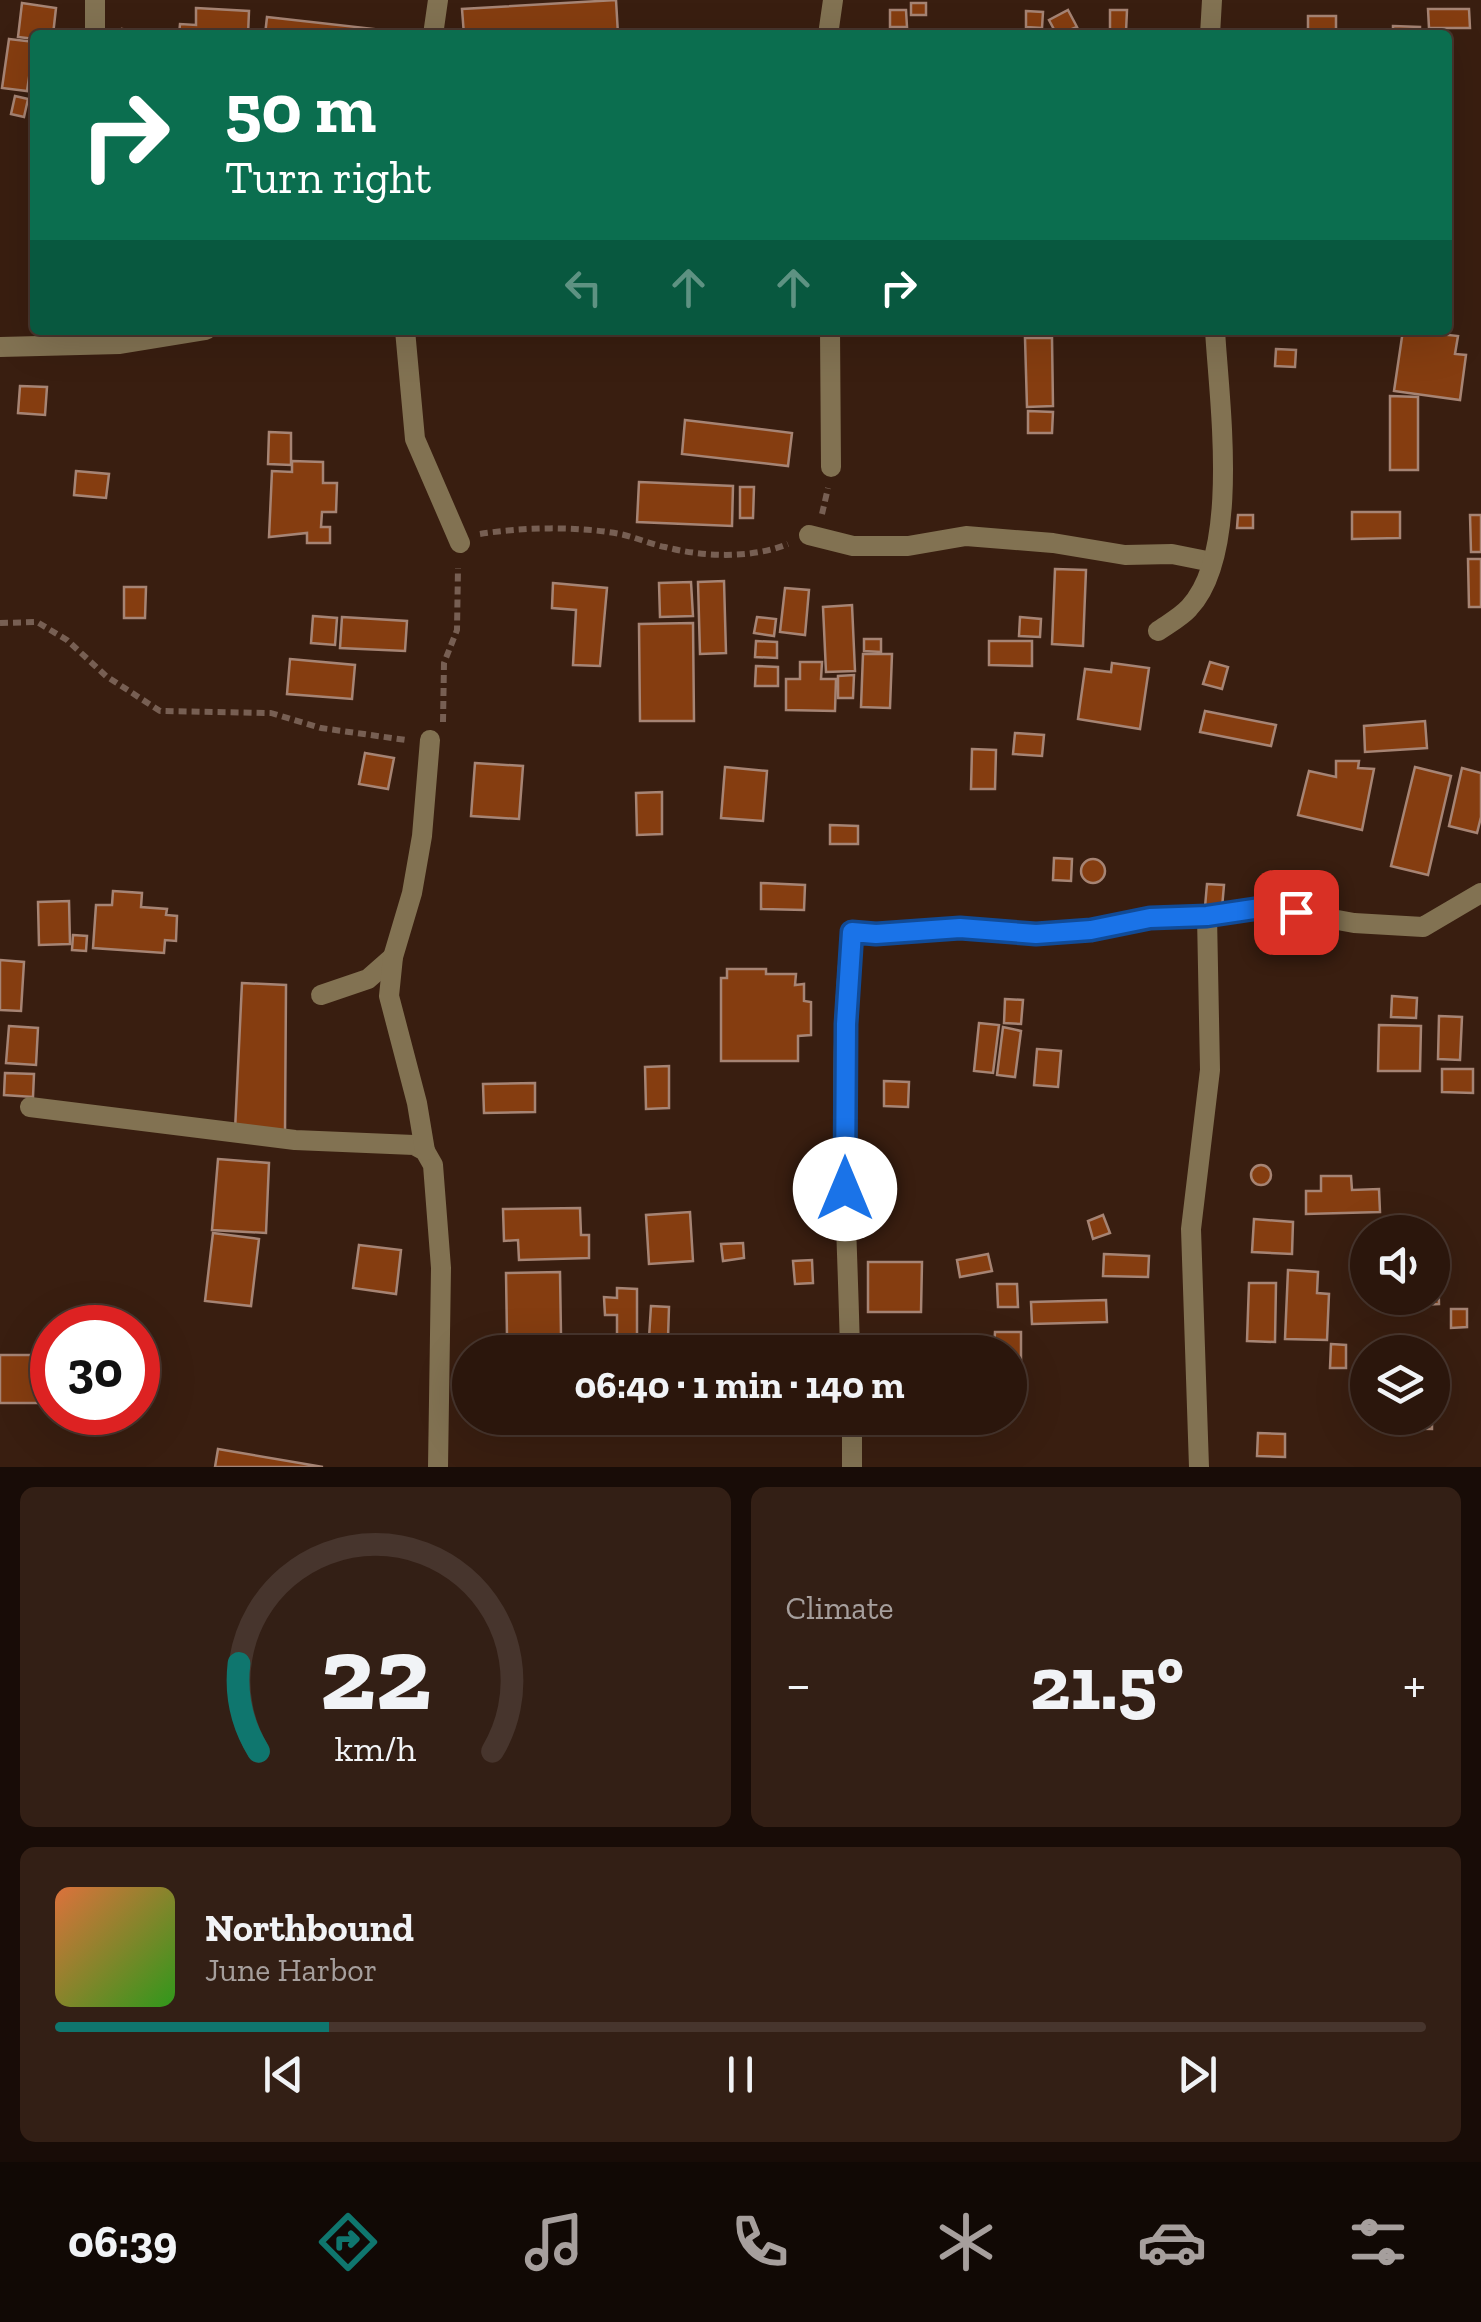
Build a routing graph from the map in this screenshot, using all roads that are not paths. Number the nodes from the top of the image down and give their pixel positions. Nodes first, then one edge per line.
1 (96, 0) edge
2 (438, 0) edge
3 (834, 0) edge
4 (1212, 0) edge
5 (95, 30) edge
6 (434, 30) edge
7 (829, 30) edge
8 (1210, 30) edge
9 (175, 335) edge
10 (406, 335) edge
11 (830, 335) edge
12 (1215, 335) edge
13 (0, 347) edge
14 (831, 467) road end
15 (809, 535) road end
16 (460, 543) road end
17 (1212, 562) junction
18 (1158, 631) dead end
19 (430, 740) road end
20 (1481, 893) edge
21 (1207, 916) junction
22 (393, 956) junction
23 (321, 995) dead end
24 (30, 1108) dead end
25 (425, 1151) junction
26 (850, 1335) edge
27 (852, 1435) edge
28 (438, 1467) edge
29 (852, 1467) edge
30 (1199, 1467) edge

1 - 5 street
2 - 6 street
3 - 7 street
4 - 8 street
9 - 13 street
10 - 16 street
11 - 14 street
12 - 17 street
15 - 17 street
17 - 18 street
19 - 22 street
20 - 21 street
21 - 26 street
21 - 30 street
22 - 23 street
22 - 25 street
24 - 25 street
25 - 28 street
27 - 29 street

